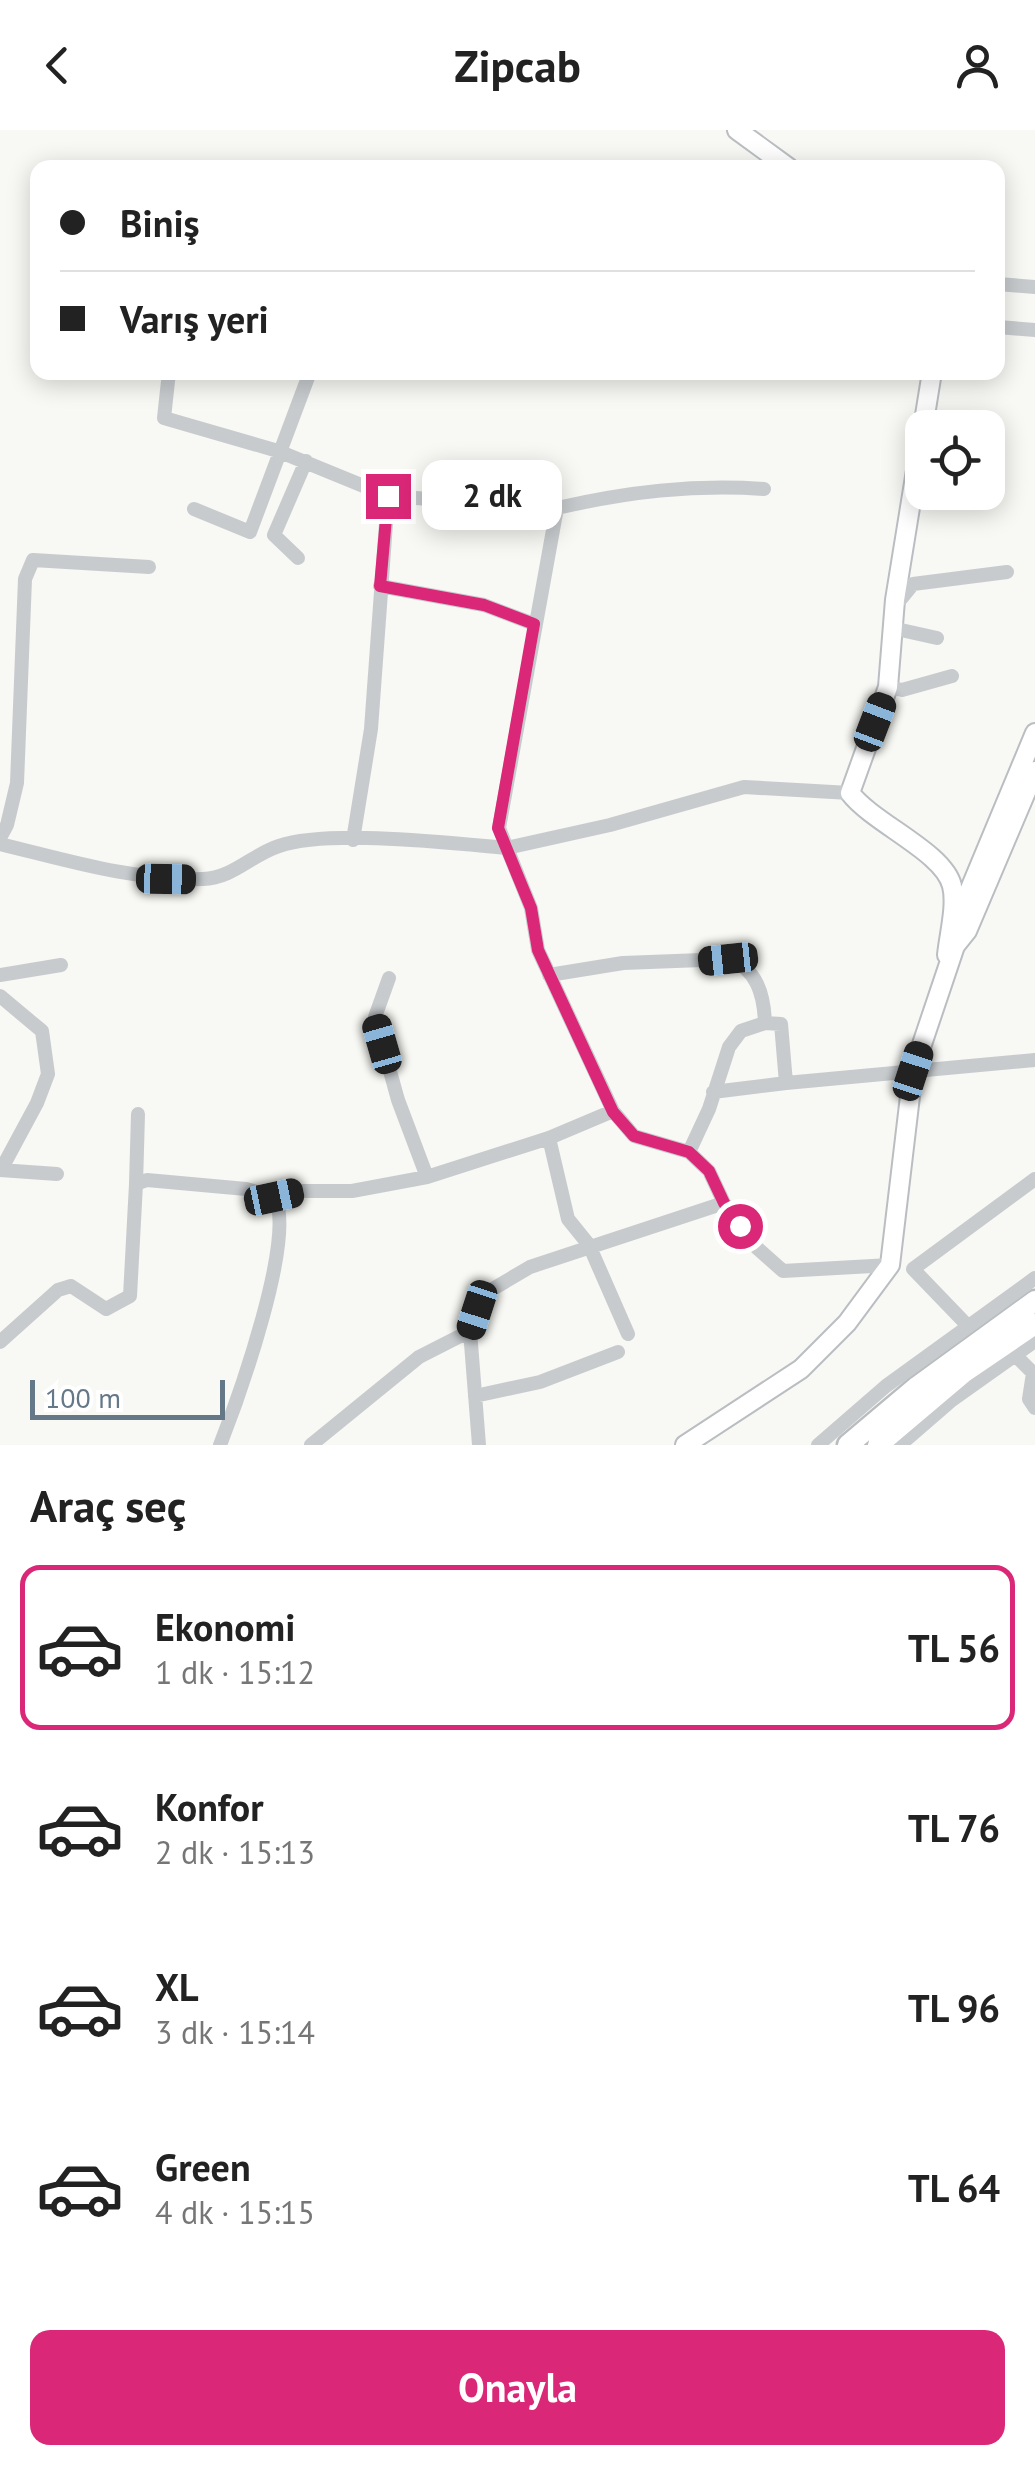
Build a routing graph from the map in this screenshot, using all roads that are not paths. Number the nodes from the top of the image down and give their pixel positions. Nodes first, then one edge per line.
1 (738, 130) edge
2 (777, 160) edge
3 (1005, 285) edge
4 (1035, 287) edge
5 (1005, 327) edge
6 (1035, 330) edge
7 (169, 380) edge
8 (307, 380) edge
9 (931, 380) edge
10 (278, 451) junction
11 (306, 461) junction
12 (764, 489) dead end
13 (388, 496) junction
14 (194, 508) dead end
15 (558, 508) junction
16 (298, 558) dead end
17 (149, 567) dead end
18 (1007, 572) dead end
19 (380, 586) junction
20 (895, 600) junction
21 (534, 624) junction
22 (892, 628) junction
23 (937, 638) dead end
24 (952, 676) dead end
25 (888, 688) junction
26 (1035, 733) edge
27 (1035, 771) edge
28 (850, 793) junction
29 (353, 840) junction
30 (0, 841) edge
31 (507, 848) junction
32 (955, 946) junction
33 (61, 965) dead end
34 (0, 974) edge
35 (549, 975) junction
36 (944, 976) junction
37 (388, 978) dead end
38 (0, 996) edge
39 (765, 1024) junction
40 (1035, 1060) edge
41 (913, 1071) junction
42 (786, 1084) junction
43 (713, 1092) junction
44 (613, 1112) junction
45 (138, 1114) dead end
46 (549, 1138) junction
47 (689, 1152) junction
48 (0, 1170) edge
49 (57, 1174) dead end
50 (427, 1177) junction
51 (1035, 1179) edge
52 (136, 1184) junction
53 (274, 1197) junction
54 (724, 1203) junction
55 (589, 1244) junction
56 (890, 1265) junction
57 (1035, 1278) edge
58 (1035, 1302) edge
59 (1035, 1324) edge
60 (966, 1325) junction
61 (470, 1331) junction
62 (628, 1334) dead end
63 (1035, 1341) edge
64 (0, 1342) edge
65 (618, 1352) dead end
66 (1015, 1355) junction
67 (475, 1396) junction
68 (1035, 1408) edge
69 (220, 1445) edge
70 (310, 1445) edge
71 (479, 1445) edge
72 (685, 1445) edge
73 (818, 1445) edge
74 (848, 1445) edge
75 (878, 1445) edge
76 (900, 1445) edge

1 - 2 main road
3 - 4 street
5 - 6 street
7 - 10 street
8 - 10 street
9 - 20 main road
10 - 11 street
10 - 14 street
11 - 13 street
11 - 16 street
12 - 15 street
13 - 15 street
13 - 19 street
15 - 21 street
17 - 30 street
18 - 20 street
19 - 21 street
19 - 29 street
20 - 22 main road
21 - 31 street
22 - 23 street
22 - 25 main road
24 - 25 street
25 - 28 main road
26 - 32 main road
27 - 32 main road
28 - 31 street
28 - 36 main road
29 - 30 street
29 - 31 street
31 - 35 street
32 - 36 main road
33 - 34 street
35 - 39 street
35 - 44 street
36 - 41 main road
37 - 50 street
38 - 48 street
39 - 42 street
39 - 43 street
40 - 41 street
41 - 42 street
41 - 56 main road
42 - 43 street
43 - 47 street
44 - 46 street
44 - 47 street
45 - 52 street
46 - 50 street
46 - 55 street
47 - 54 street
48 - 49 street
50 - 53 street
51 - 60 street
52 - 53 street
52 - 64 street
53 - 69 street
54 - 55 street
54 - 56 street
55 - 61 street
55 - 62 street
56 - 72 main road
57 - 60 street
58 - 74 highway
59 - 75 highway
60 - 73 street
61 - 67 street
61 - 70 street
63 - 66 street
65 - 67 street
66 - 68 street
66 - 76 street
67 - 71 street

